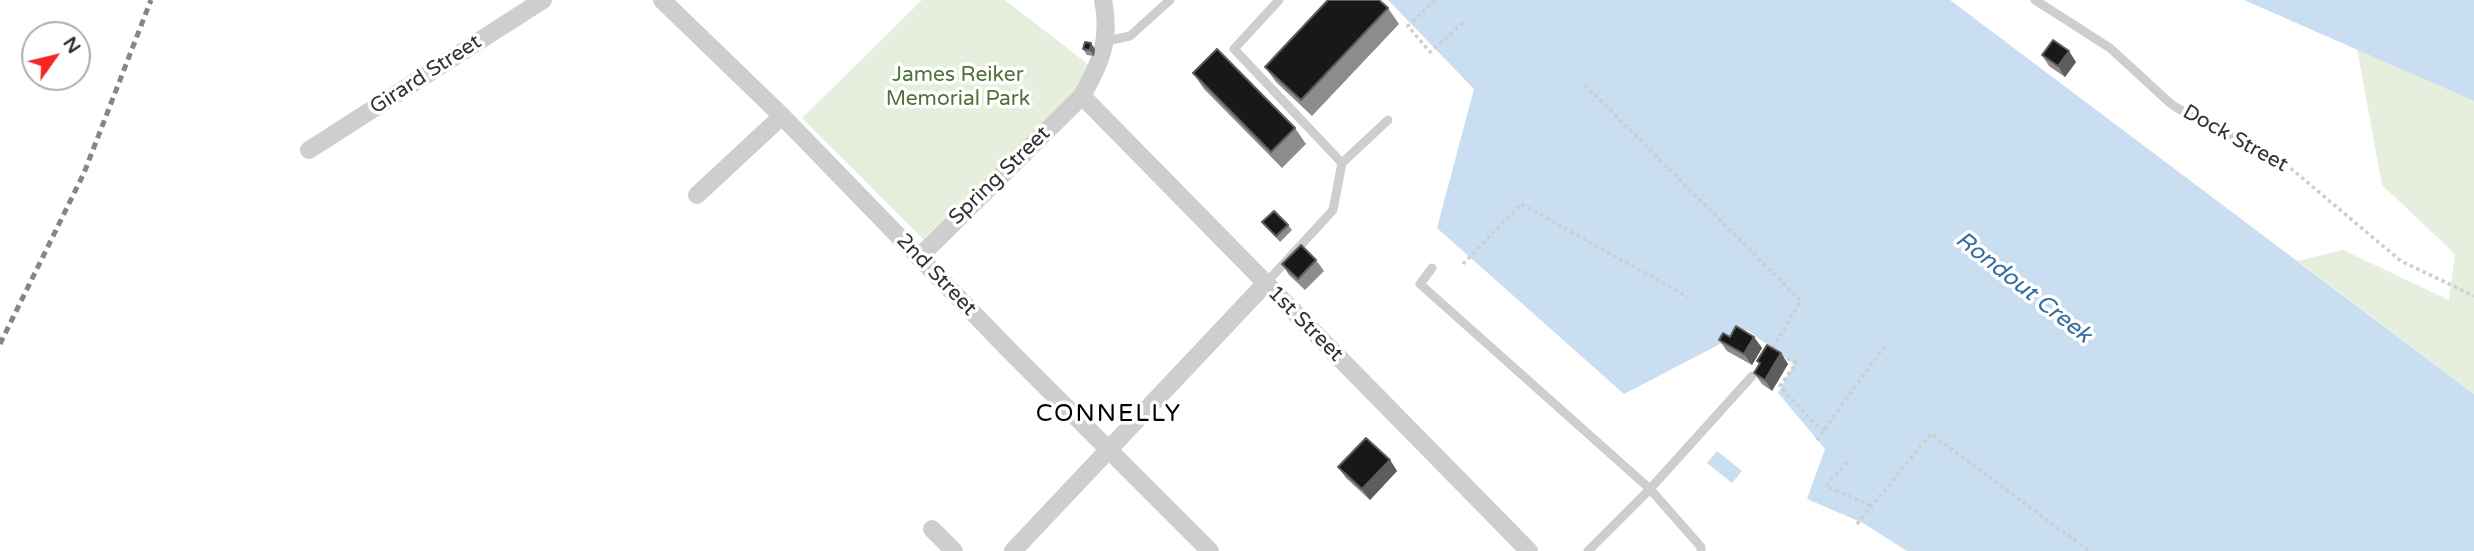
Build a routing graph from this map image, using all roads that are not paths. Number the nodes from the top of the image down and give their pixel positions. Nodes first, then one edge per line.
1 (543, 0) edge
2 (662, 0) edge
3 (1103, 0) edge
4 (1170, 0) edge
5 (1279, 0) edge
6 (2035, 0) edge
7 (1106, 41) junction
8 (1082, 96) junction
9 (782, 116) junction
10 (1388, 120) dead end
11 (2250, 144) road end
12 (309, 150) dead end
13 (1342, 163) junction
14 (698, 195) dead end
15 (919, 257) junction
16 (1432, 268) dead end
17 (1265, 284) junction
18 (1752, 376) edge
19 (1109, 450) junction
20 (1650, 489) junction
21 (932, 529) dead end
22 (954, 551) edge
23 (1013, 551) edge
24 (1210, 551) edge
25 (1529, 551) edge
26 (1588, 551) edge
27 (1701, 551) edge

1 - 12 street, Girard Street
2 - 9 street, 2nd Street
3 - 7 street
4 - 7 lane
5 - 13 lane
6 - 11 lane, Dock Street
7 - 8 street
8 - 15 street, Spring Street
8 - 17 street, 1st Street
9 - 14 street
9 - 15 street, 2nd Street
10 - 13 lane
13 - 17 lane
15 - 19 street, 2nd Street
16 - 20 lane
17 - 19 street
17 - 25 street, 1st Street
18 - 20 lane
19 - 23 street
19 - 24 street, 2nd Street
20 - 26 lane
20 - 27 lane
21 - 22 street

